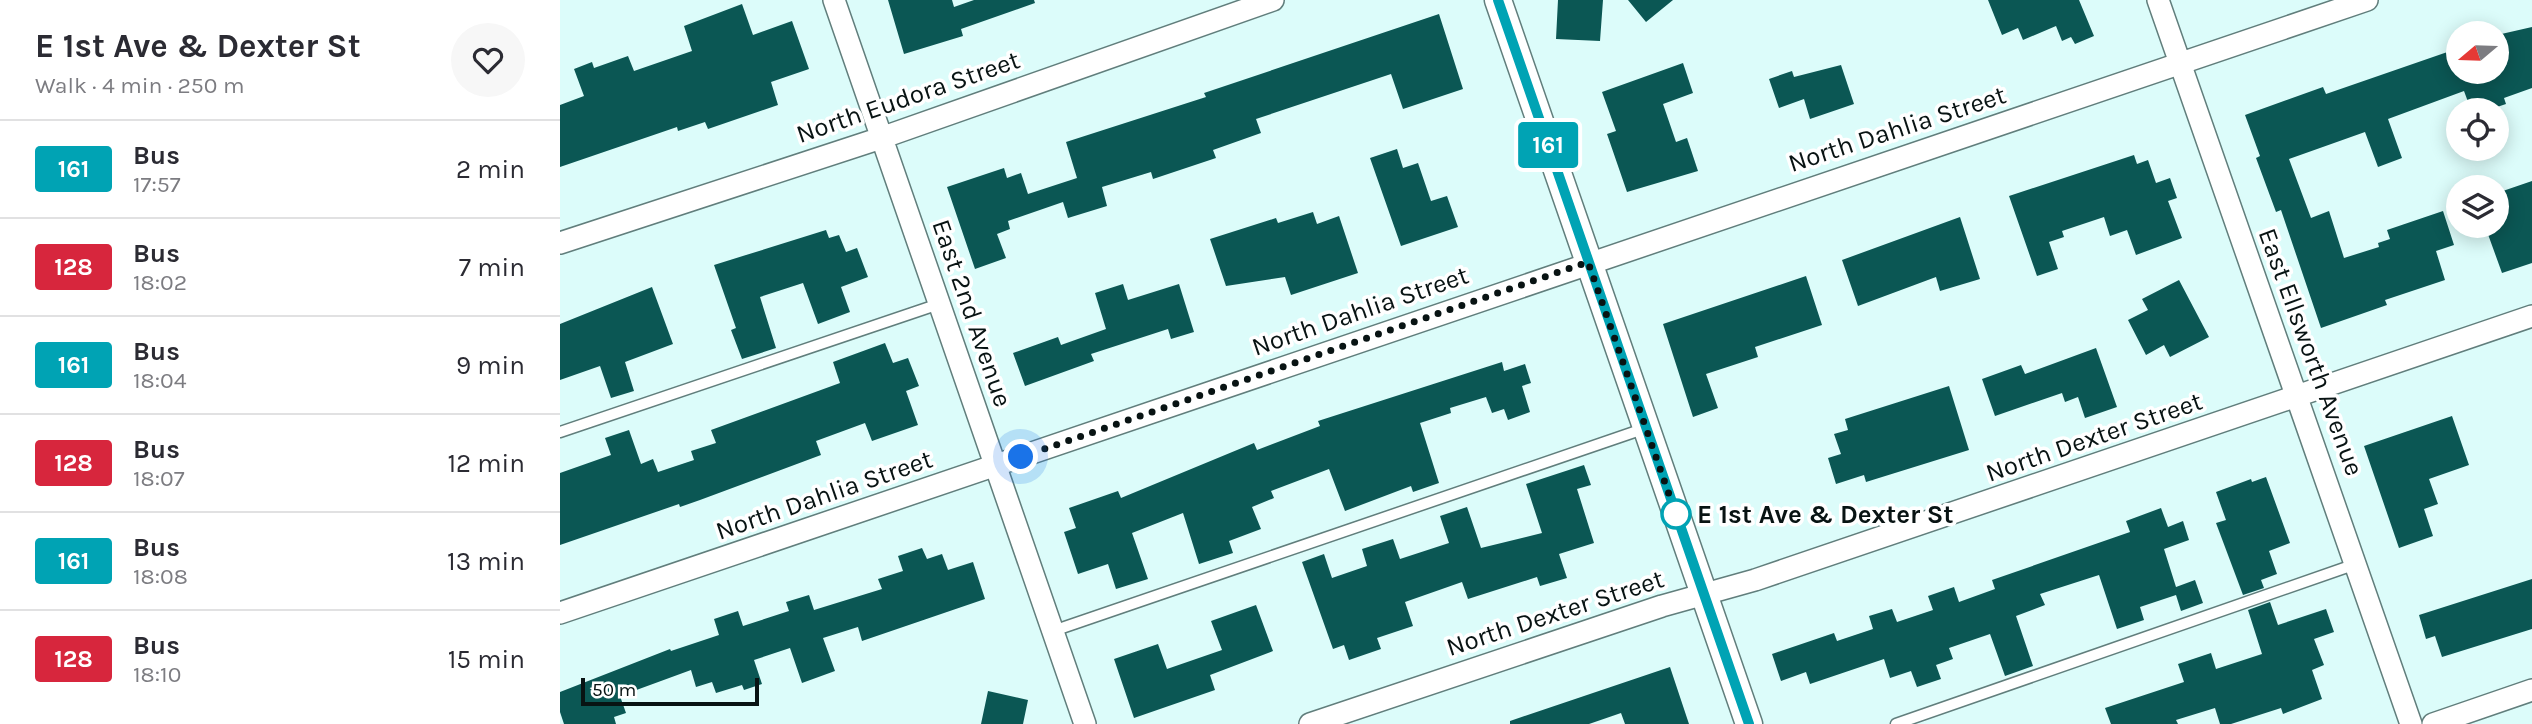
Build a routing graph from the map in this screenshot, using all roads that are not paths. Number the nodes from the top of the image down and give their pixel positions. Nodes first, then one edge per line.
1 (834, 0) edge
2 (1273, 0) edge
3 (1498, 0) edge
4 (2158, 0) edge
5 (2367, 0) edge
6 (2179, 64) junction
7 (881, 138) junction
8 (560, 243) edge
9 (1588, 262) junction
10 (939, 304) junction
11 (2532, 316) edge
12 (2298, 398) junction
13 (1646, 428) junction
14 (560, 432) edge
15 (996, 466) junction
16 (2357, 564) junction
17 (1704, 594) junction
18 (560, 613) edge
19 (1053, 631) junction
20 (2532, 690) edge
21 (1085, 724) edge
22 (1310, 724) edge
23 (1749, 724) edge
24 (1896, 724) edge
25 (2411, 724) edge
26 (2433, 724) edge

1 - 7 street, East 2nd Avenue
2 - 7 street, North Eudora Street
3 - 9 street
4 - 6 street, East Ellsworth Avenue
5 - 6 street, North Dahlia Street
6 - 9 street, North Dahlia Street
6 - 12 street, East Ellsworth Avenue
7 - 8 street, North Eudora Street
7 - 10 street, East 2nd Avenue
9 - 13 street
9 - 15 street, North Dahlia Street
10 - 14 lane
10 - 15 street, East 2nd Avenue
11 - 12 street, North Dexter Street
12 - 16 street, East Ellsworth Avenue
12 - 17 street, North Dexter Street
13 - 17 street
13 - 19 lane
15 - 18 street, North Dahlia Street
15 - 19 street, East 2nd Avenue
16 - 24 lane
16 - 25 street, East Ellsworth Avenue
17 - 22 street, North Dexter Street
17 - 23 street
19 - 21 street, East 2nd Avenue
20 - 26 street

